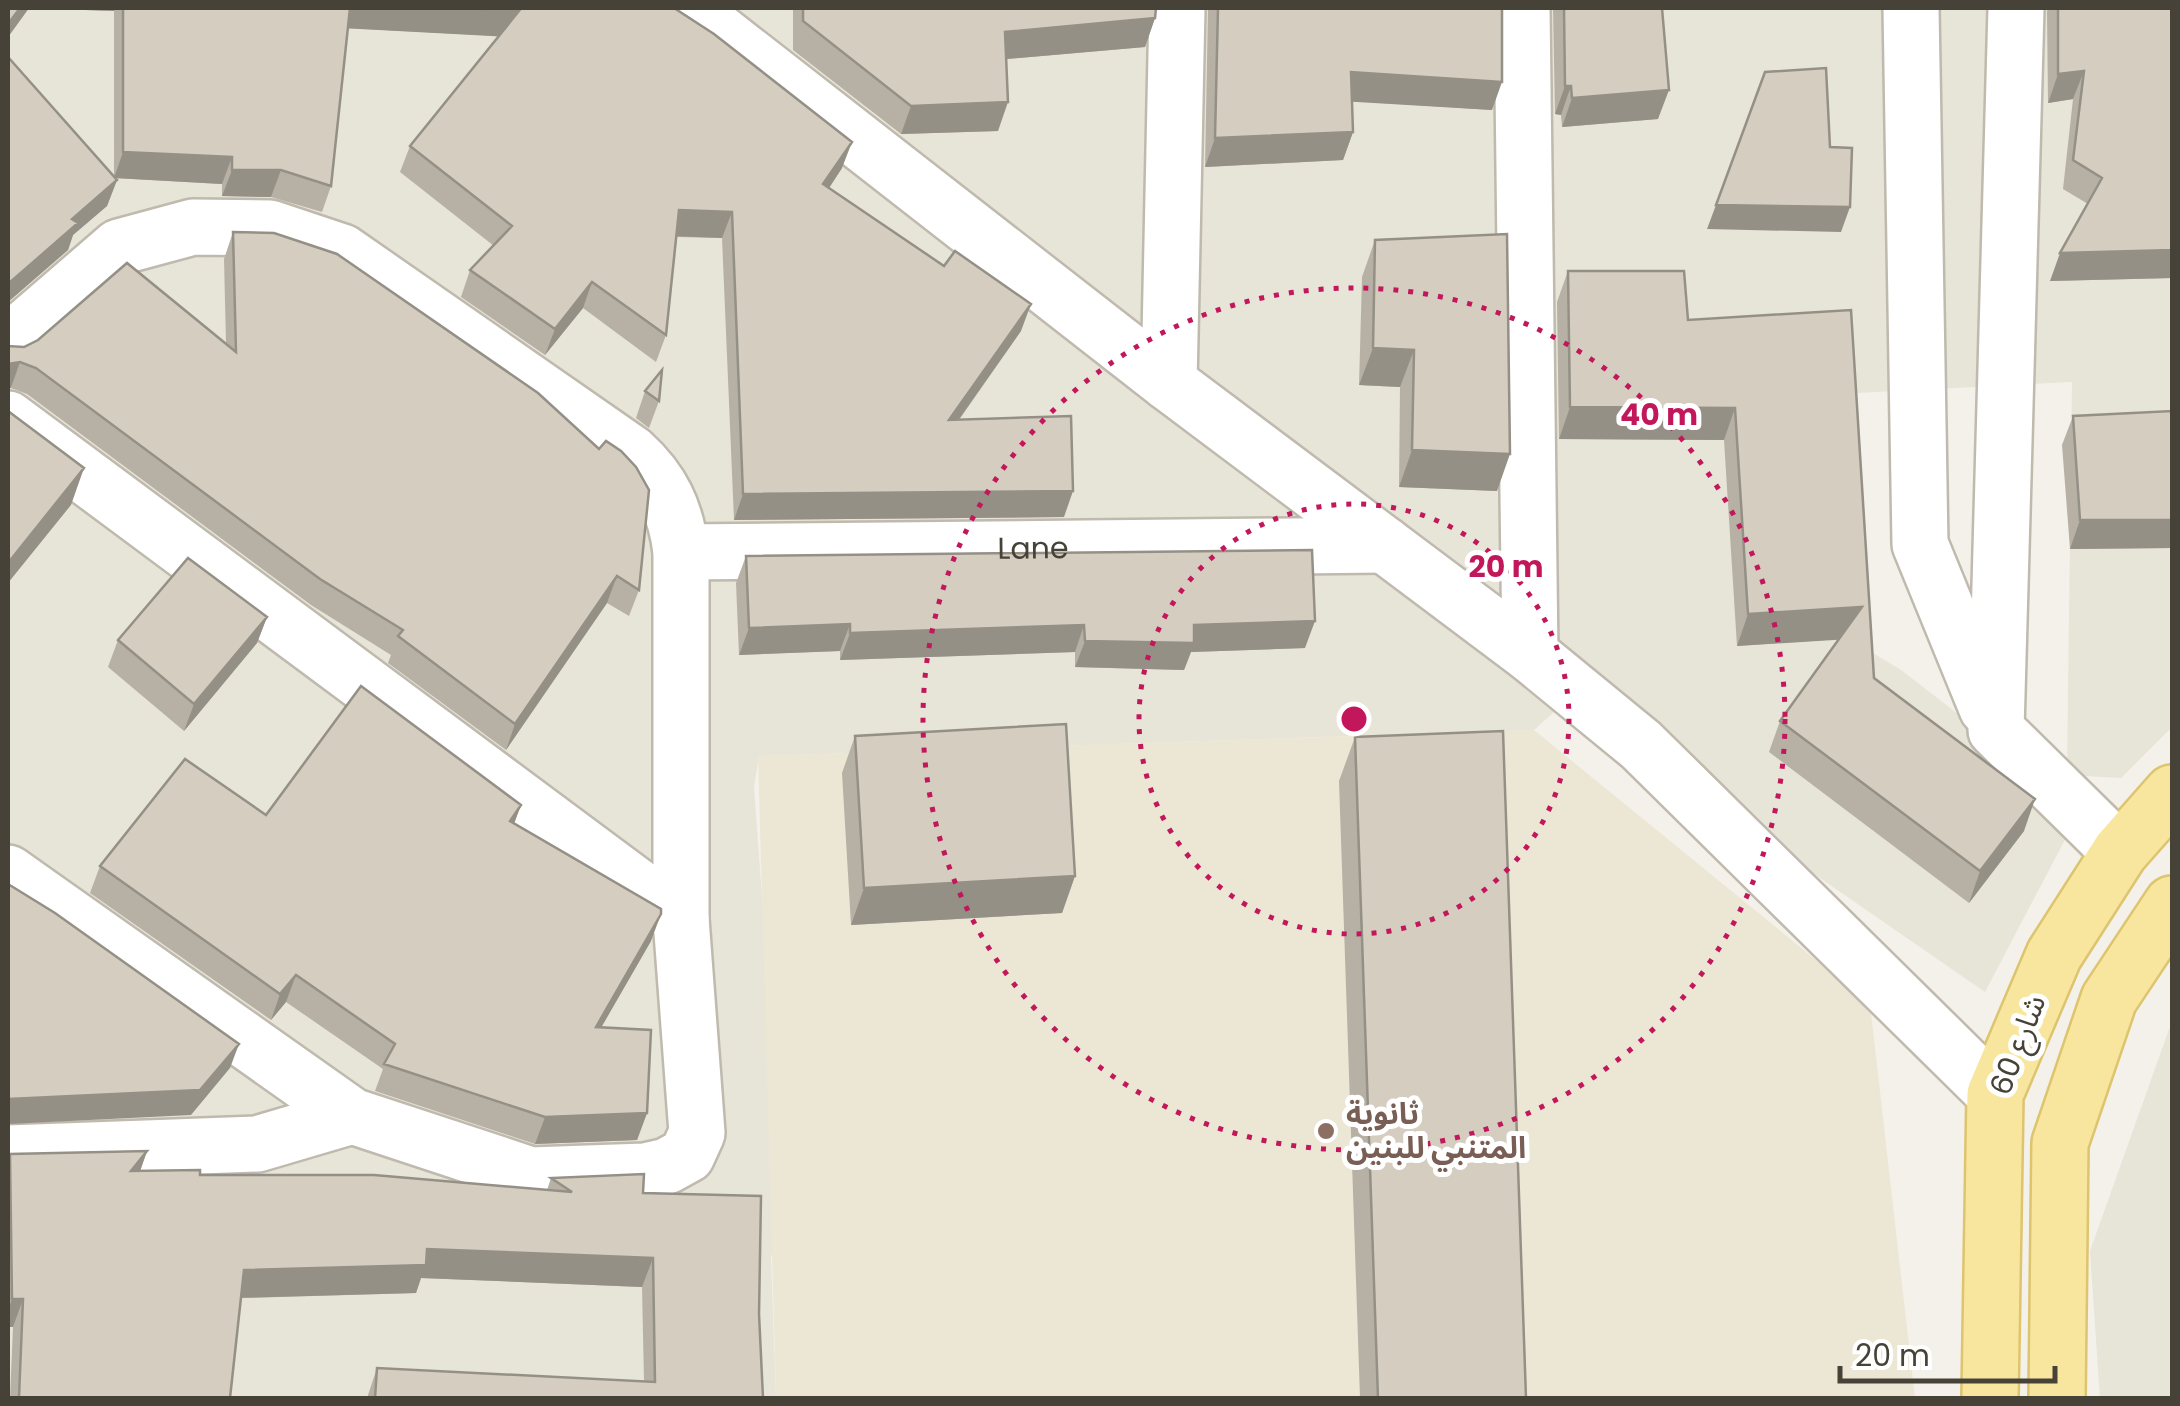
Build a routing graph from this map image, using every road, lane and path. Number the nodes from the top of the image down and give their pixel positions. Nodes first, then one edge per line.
1 (688, 8) edge
2 (1177, 8) edge
3 (1522, 8) edge
4 (1911, 8) edge
5 (2016, 8) edge
6 (8, 343) edge
7 (1169, 383) junction
8 (8, 418) edge
9 (1385, 545) junction
10 (681, 552) junction
11 (1530, 654) junction
12 (1996, 730) junction
13 (2172, 793) edge
14 (2120, 852) junction
15 (8, 873) edge
16 (2172, 904) edge
17 (681, 919) junction
18 (1995, 1094) junction
19 (352, 1116) junction
20 (8, 1154) edge
21 (1990, 1398) edge
22 (2057, 1398) edge

1 - 7 street
2 - 7 street
3 - 11 street
4 - 12 street
5 - 12 street
6 - 10 street
7 - 9 street
8 - 17 street
9 - 10 street, Lane
9 - 11 street
10 - 17 street
11 - 18 street
12 - 14 street
13 - 14 main road, شارع 60
14 - 18 main road, شارع 60
15 - 19 street
16 - 22 main road
17 - 19 street
18 - 21 main road, شارع 60
19 - 20 street

